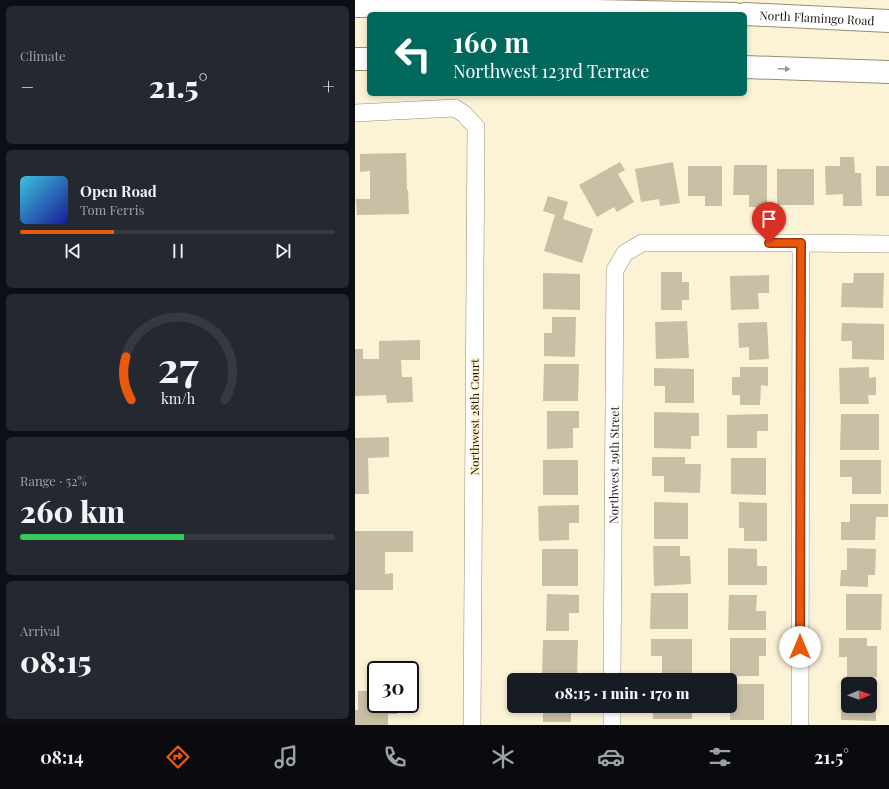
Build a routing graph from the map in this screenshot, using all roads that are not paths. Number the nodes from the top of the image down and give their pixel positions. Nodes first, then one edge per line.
1 (355, 6) edge
2 (641, 12) edge
3 (747, 14) edge
4 (889, 21) edge
5 (355, 59) edge
6 (367, 59) edge
7 (747, 68) edge
8 (889, 72) edge
9 (355, 113) edge
10 (801, 243) junction
11 (889, 244) edge
12 (612, 673) edge
13 (612, 713) edge
14 (472, 725) edge
15 (612, 725) edge
16 (800, 725) edge

1 - 2 highway
3 - 4 highway, North Flamingo Road
5 - 6 highway
7 -> 8 highway
9 - 14 street, Northwest 28th Court
10 - 11 street
10 - 12 street, Northwest 29th Street
10 - 16 street
13 - 15 street

